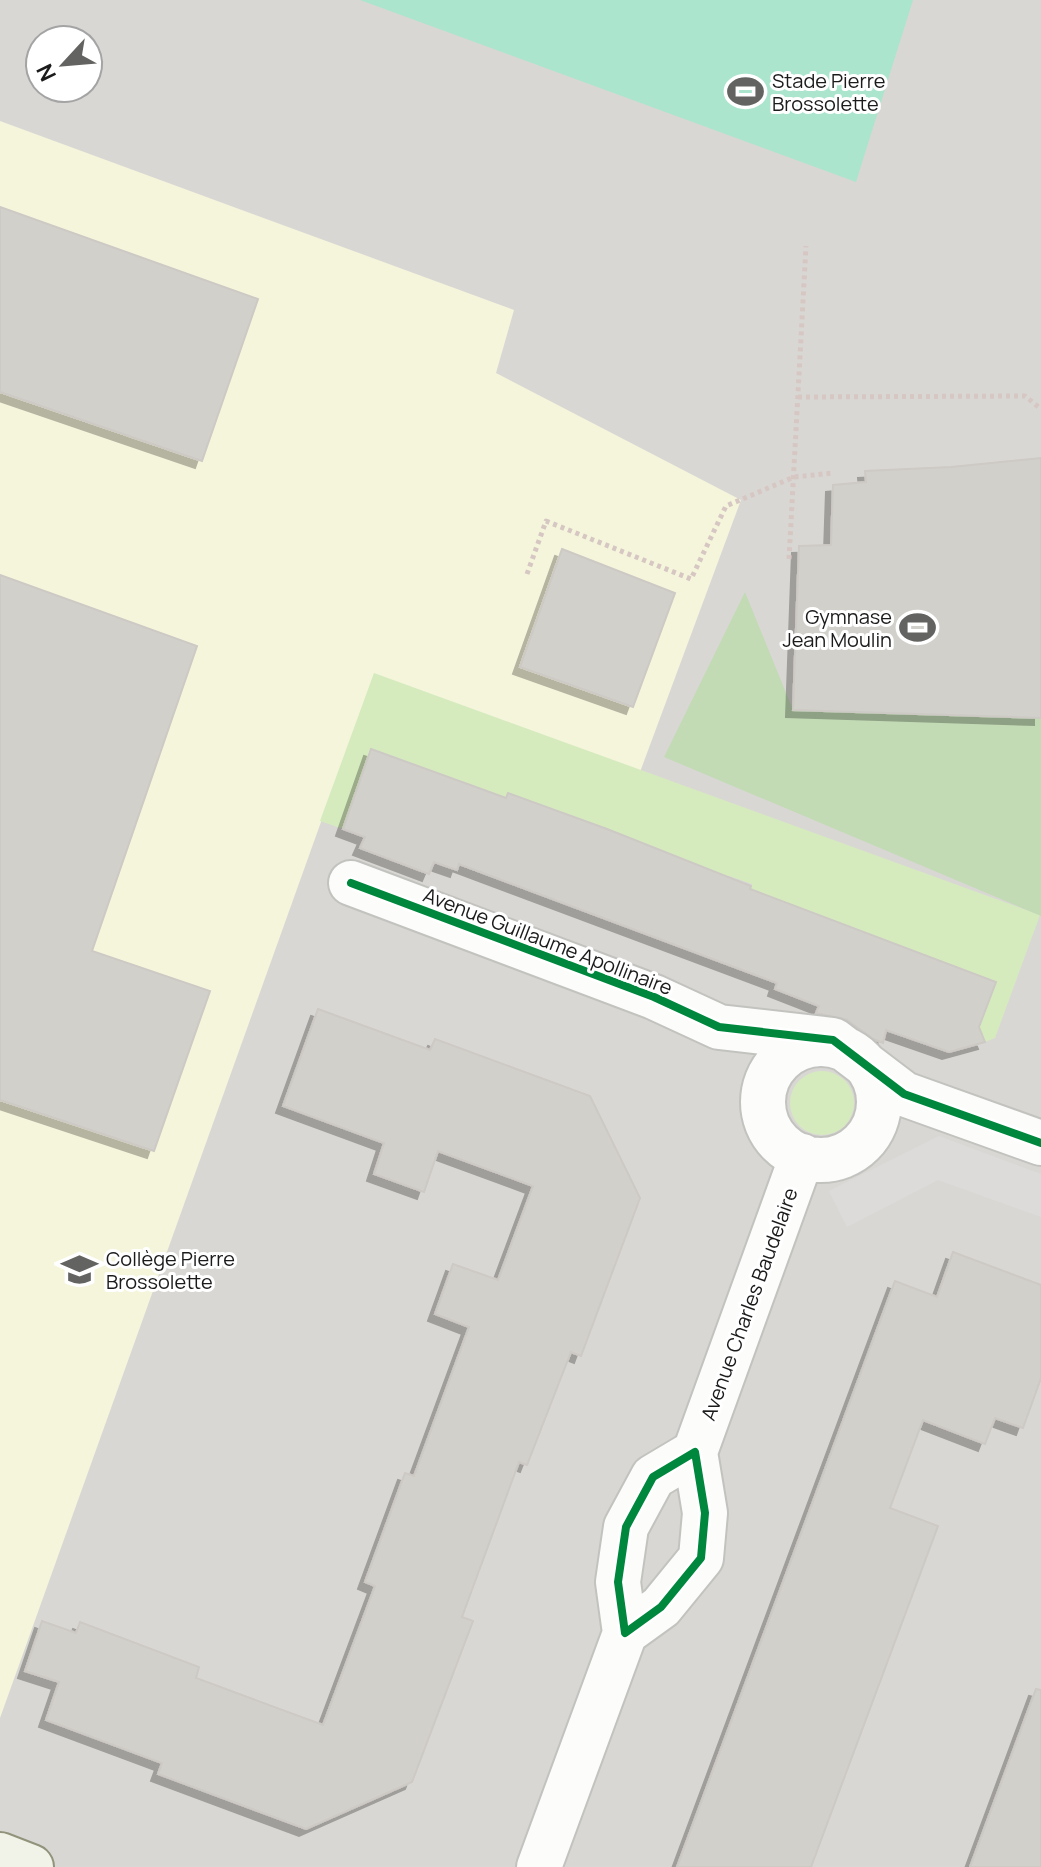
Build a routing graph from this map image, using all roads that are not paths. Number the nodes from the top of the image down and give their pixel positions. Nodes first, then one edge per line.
1 (351, 883) dead end
2 (719, 1027) junction
3 (854, 1054) junction
4 (764, 1089) junction
5 (1037, 1130) edge
6 (802, 1156) junction
7 (695, 1452) junction
8 (625, 1633) junction
9 (0, 1855) edge
10 (31, 1867) edge
11 (539, 1867) edge

1 - 2 street, Avenue Guillaume Apollinaire
2 - 3 street, Avenue Guillaume Apollinaire
2 - 4 street
3 - 4 street
3 - 5 street, Avenue Guillaume Apollinaire
3 - 6 street
4 - 6 street
6 - 7 street, Avenue Charles Baudelaire
7 - 8 street
7 - 8 street, Avenue Charles Baudelaire
8 - 11 street
9 - 10 main road

